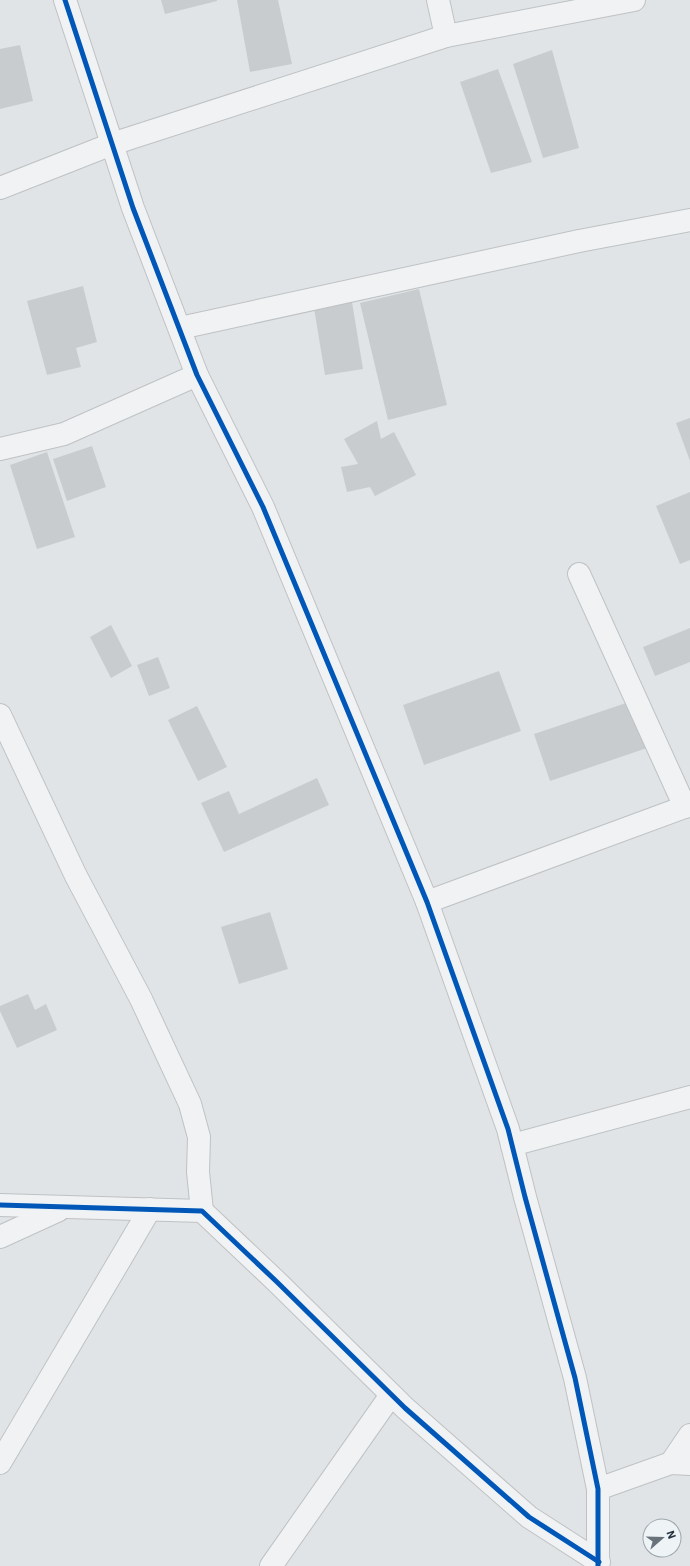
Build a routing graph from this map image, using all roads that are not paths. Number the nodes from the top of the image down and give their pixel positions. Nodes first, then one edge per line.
1 (65, 0) edge
2 (438, 0) edge
3 (634, 0) edge
4 (446, 36) junction
5 (112, 144) junction
6 (0, 188) edge
7 (690, 220) edge
8 (180, 328) junction
9 (198, 375) junction
10 (0, 449) edge
11 (579, 574) dead end
12 (0, 715) edge
13 (687, 806) edge
14 (427, 902) junction
15 (690, 1097) edge
16 (512, 1145) junction
17 (0, 1205) edge
18 (62, 1208) junction
19 (150, 1209) junction
20 (202, 1211) junction
21 (0, 1237) edge
22 (391, 1395) junction
23 (690, 1435) edge
24 (0, 1462) edge
25 (680, 1463) edge
26 (598, 1489) junction
27 (599, 1564) edge
28 (271, 1566) edge

1 - 5 street
2 - 4 street
3 - 4 street
4 - 5 street
5 - 6 street
5 - 8 street
7 - 8 street
8 - 9 street
9 - 10 street
9 - 14 street
11 - 13 street
12 - 20 street
13 - 14 street
14 - 16 street
15 - 16 street
16 - 26 street
17 - 18 street
18 - 19 street
18 - 21 street
19 - 20 street
19 - 24 street
20 - 22 street
22 - 27 street
22 - 28 street
23 - 25 street
25 - 26 street
26 - 27 street

